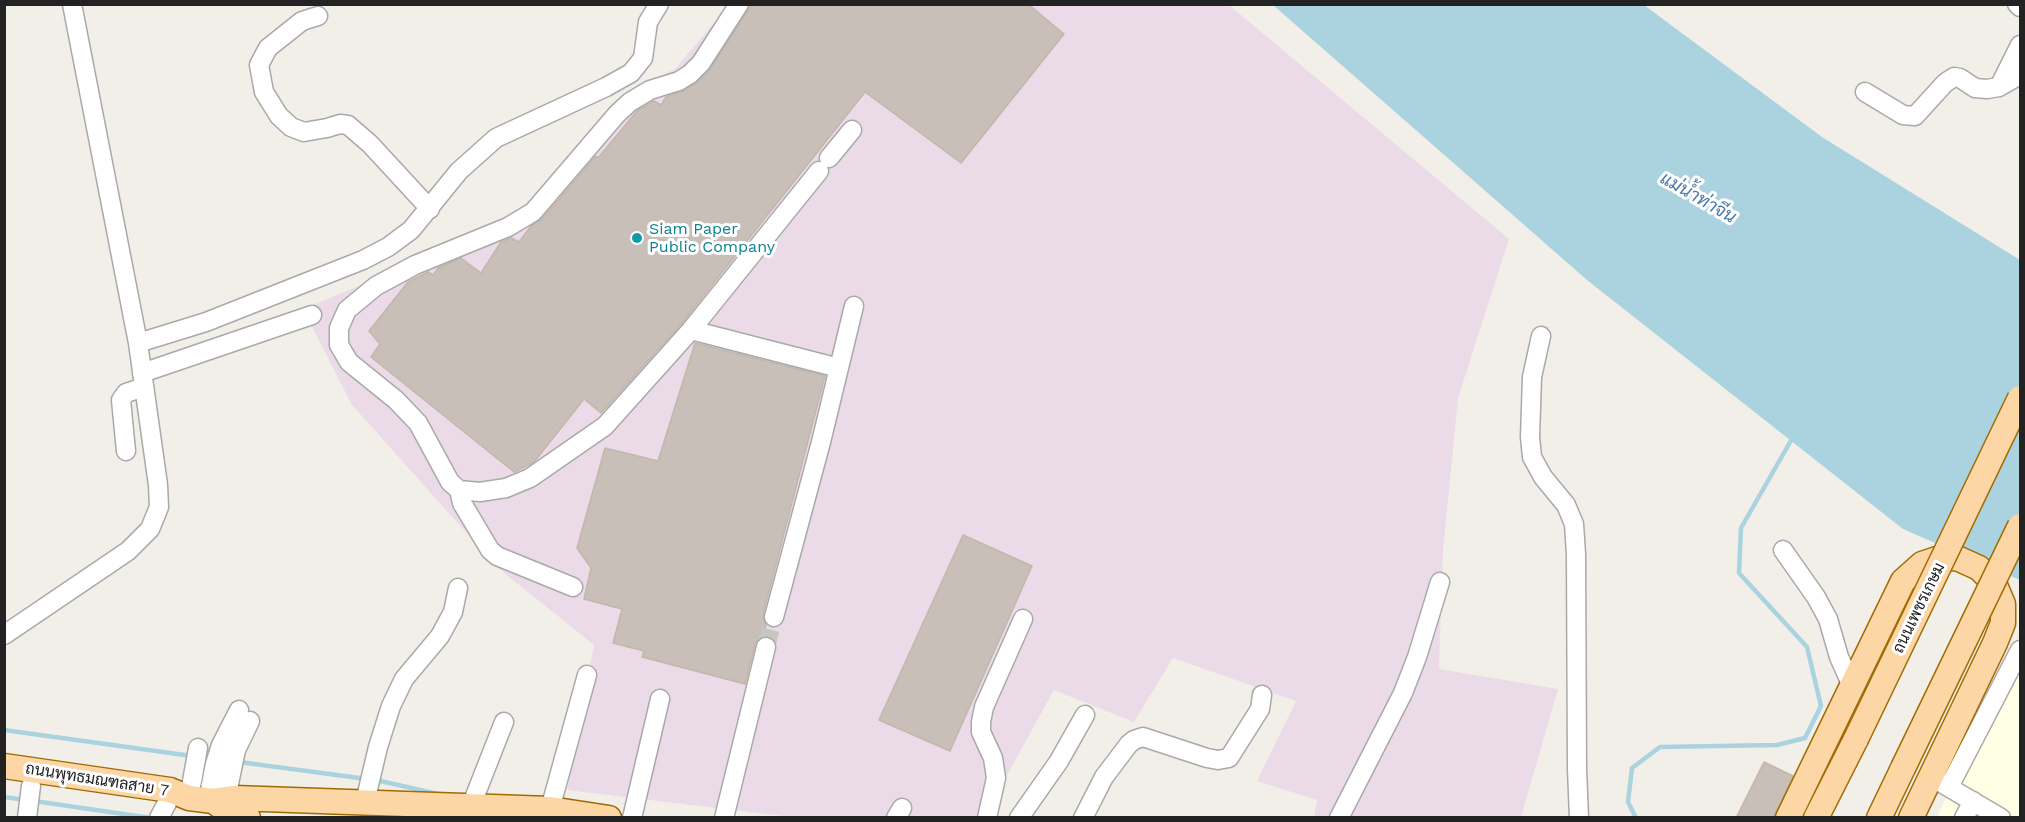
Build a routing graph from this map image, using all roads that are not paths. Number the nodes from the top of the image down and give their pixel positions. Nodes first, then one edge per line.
1 (72, 4) edge
2 (659, 4) edge
3 (739, 4) edge
4 (2017, 4) edge
5 (2020, 7) edge
6 (318, 16) dead end
7 (2020, 45) edge
8 (2020, 75) edge
9 (1999, 87) junction
10 (1865, 92) dead end
11 (852, 130) dead end
12 (430, 209) junction
13 (854, 306) dead end
14 (312, 315) dead end
15 (691, 330) junction
16 (1541, 336) dead end
17 (138, 343) junction
18 (839, 368) junction
19 (143, 380) junction
20 (2020, 398) edge
21 (126, 451) dead end
22 (459, 490) junction
23 (2020, 526) edge
24 (1783, 550) dead end
25 (1440, 582) dead end
26 (573, 587) dead end
27 (458, 588) dead end
28 (774, 617) tunnel mouth
29 (1023, 619) dead end
30 (4, 635) edge
31 (766, 647) tunnel mouth
32 (2020, 650) edge
33 (587, 675) dead end
34 (1852, 686) junction
35 (1262, 695) dead end
36 (660, 699) dead end
37 (1085, 714) dead end
38 (245, 716) dead end
39 (504, 722) dead end
40 (198, 748) dead end
41 (4, 766) edge
42 (4, 781) edge
43 (1940, 782) junction
44 (30, 792) junction
45 (1973, 801) junction
46 (365, 802) junction
47 (471, 806) junction
48 (210, 808) edge
49 (555, 812) edge
50 (27, 818) edge
51 (338, 818) edge
52 (609, 818) edge
53 (632, 818) edge
54 (724, 818) edge
55 (987, 818) edge
56 (1018, 818) edge
57 (1083, 818) edge
58 (1339, 818) edge
59 (1579, 818) edge
60 (1788, 818) edge
61 (1816, 818) edge
62 (1879, 818) edge
63 (1911, 818) edge
64 (1964, 818) edge
65 (2001, 818) edge

1 - 17 street
2 - 12 street
3 - 22 street
4 - 5 street
6 - 12 street
7 - 9 street
8 - 9 street
9 - 10 street
11 - 15 street
12 - 17 street
13 - 18 street
14 - 19 street
15 - 18 street
15 - 22 street
16 - 59 street
17 - 19 street
18 - 28 street
19 - 21 street
19 - 30 street
20 - 61 main road, ถนนเพชรเกษม, bridge
22 - 26 street
23 - 62 main road, bridge
24 - 34 street
25 - 58 street
27 - 46 street
29 - 55 street
31 - 54 street
32 - 43 street
33 - 49 street
34 - 43 main road
34 - 60 main road
35 - 57 street
36 - 53 street
37 - 56 street
38 - 48 street
39 - 47 street
40 - 48 street
41 - 48 main road, ถนนพุทธมณฑลสาย 7
42 - 44 main road, ถนนพุทธมณฑลสาย 7
43 - 45 street
43 - 63 main road
44 - 48 main road, ถนนพุทธมณฑลสาย 7
44 - 50 street
45 - 64 street
45 - 65 street
46 - 47 main road
46 - 48 main road
47 - 49 main road
48 - 51 main road, ถนนพุทธมณฑลสาย 7
49 - 52 main road

